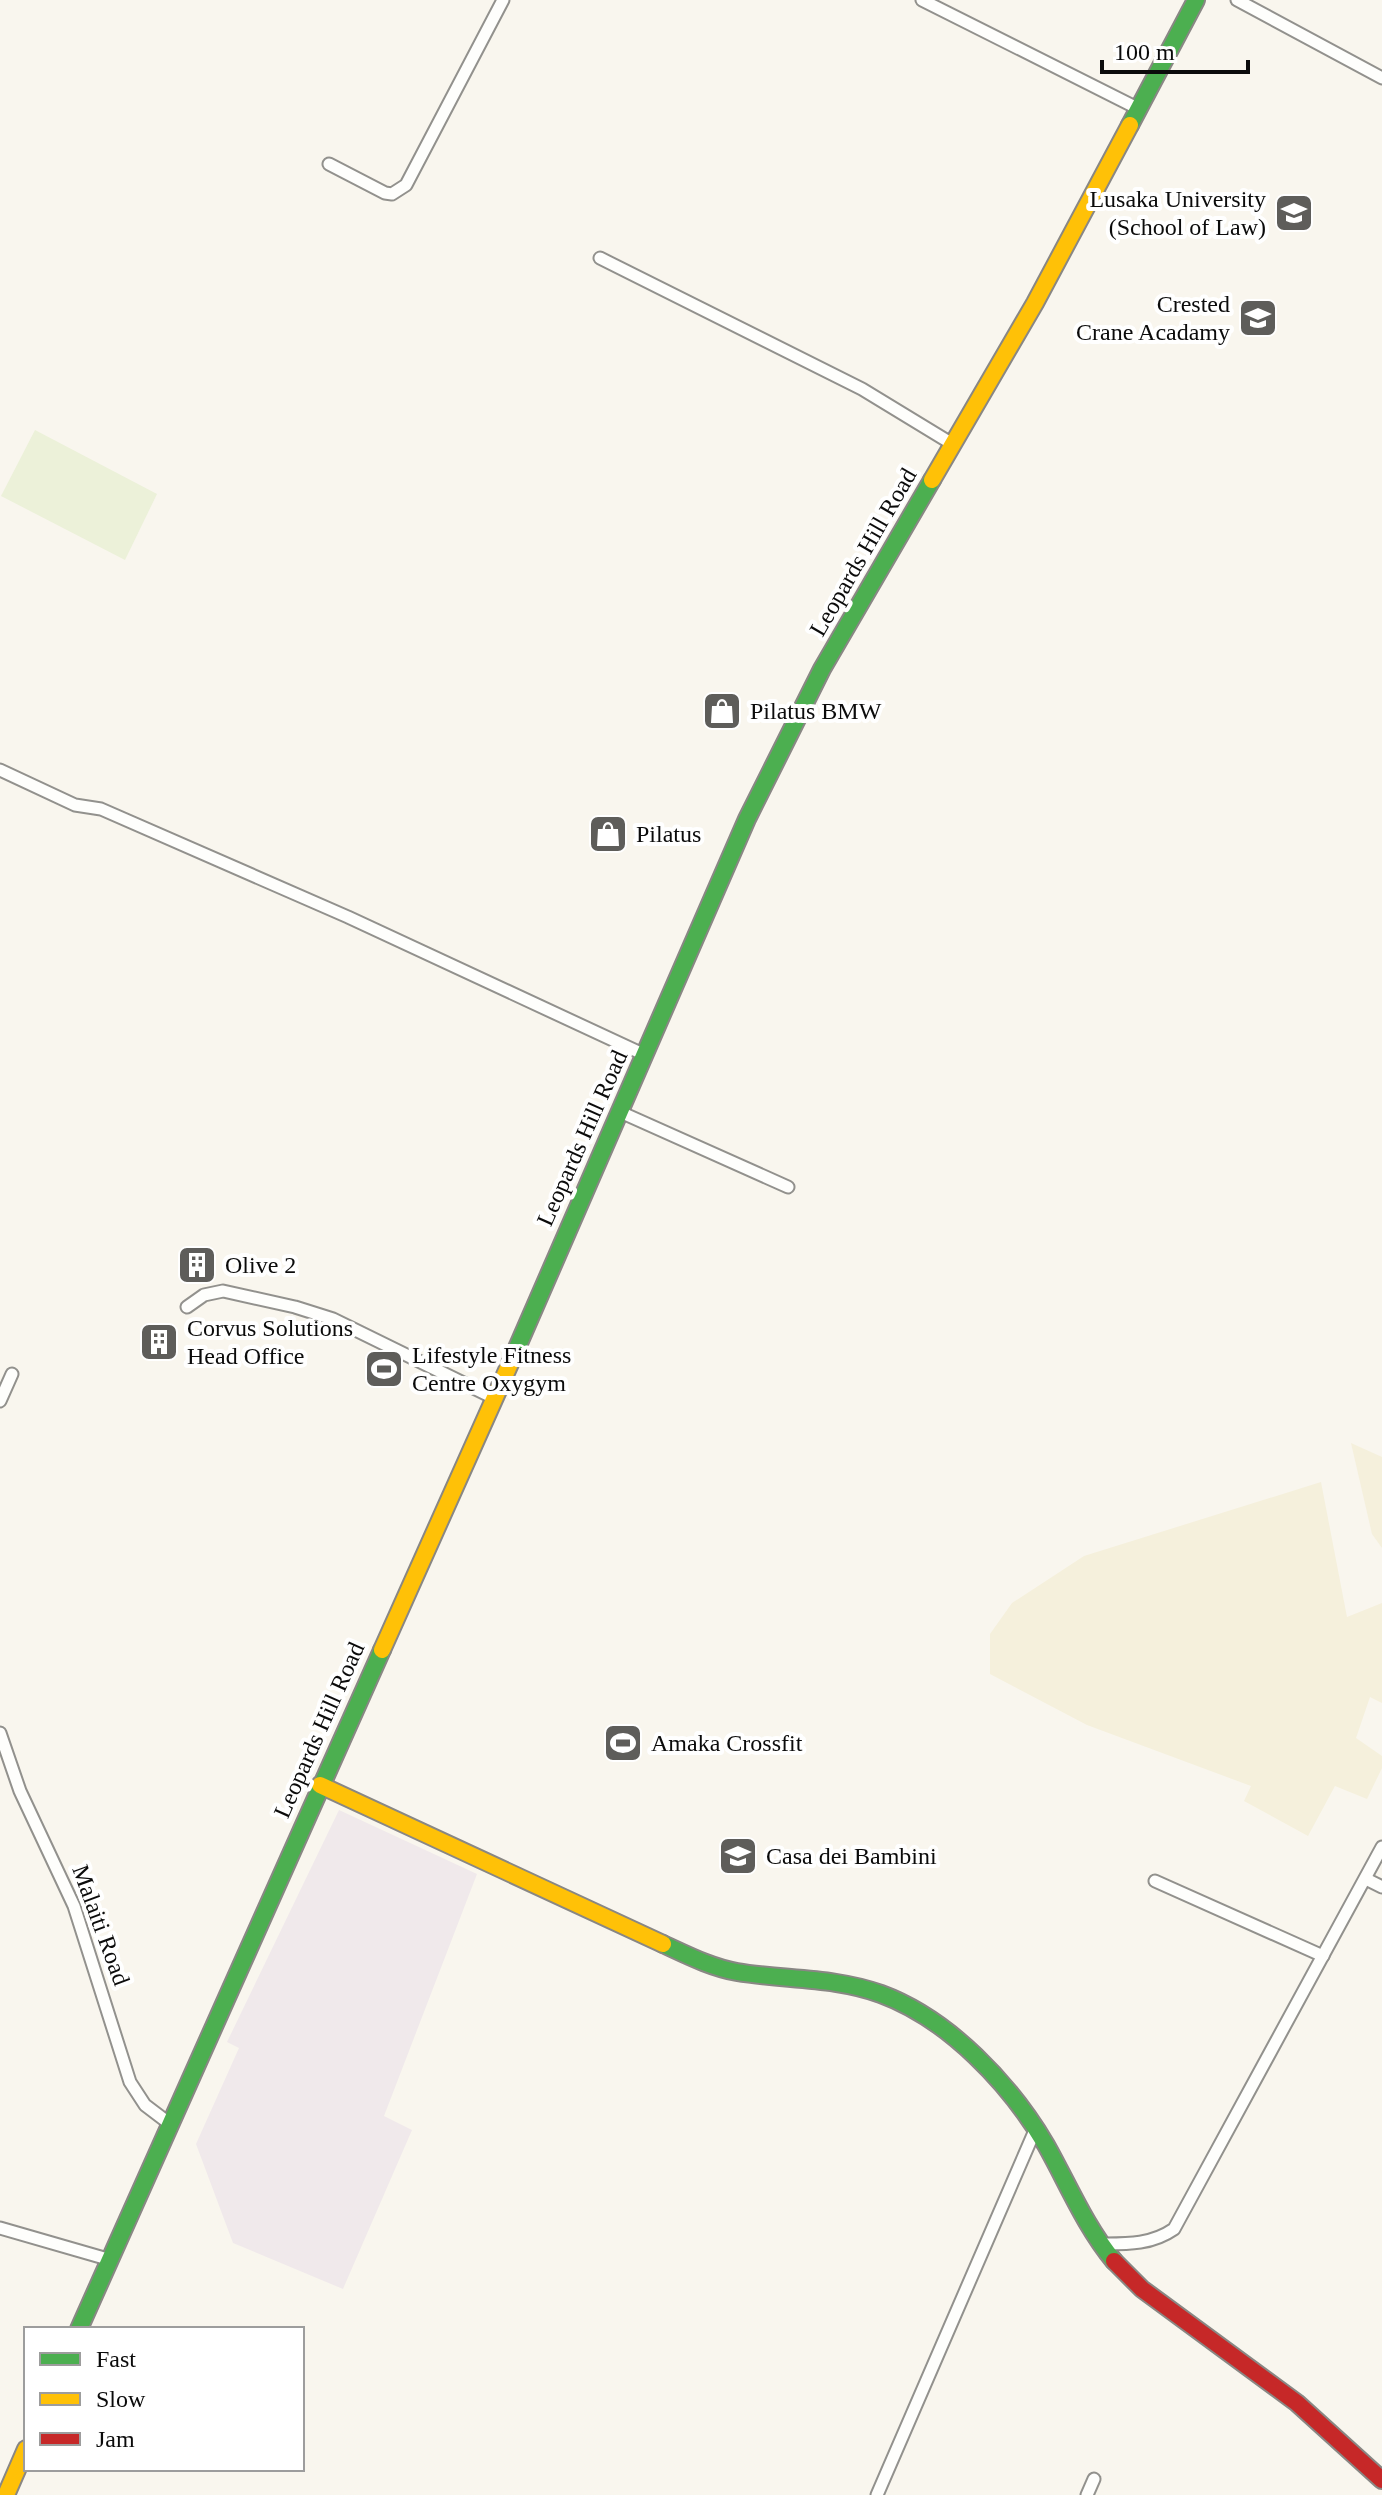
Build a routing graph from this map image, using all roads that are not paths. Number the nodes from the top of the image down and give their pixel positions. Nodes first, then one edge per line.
1 (503, 0) edge
2 (922, 0) edge
3 (1196, 0) edge
4 (1237, 0) edge
5 (1382, 78) edge
6 (1139, 109) junction
7 (329, 164) dead end
8 (600, 258) dead end
9 (954, 445) junction
10 (0, 770) edge
11 (645, 1055) junction
12 (618, 1111) junction
13 (788, 1187) dead end
14 (187, 1307) dead end
15 (12, 1374) dead end
16 (494, 1398) junction
17 (0, 1401) edge
18 (0, 1733) edge
19 (320, 1785) junction
20 (1382, 1847) edge
21 (1366, 1879) junction
22 (1155, 1881) dead end
23 (1382, 1887) edge
24 (1323, 1956) junction
25 (170, 2124) junction
26 (1036, 2128) junction
27 (0, 2228) edge
28 (1100, 2244) junction
29 (111, 2260) junction
30 (80, 2327) edge
31 (24, 2454) edge
32 (1094, 2479) dead end
33 (1382, 2480) edge
34 (6, 2495) edge
35 (877, 2495) edge
36 (1087, 2495) edge

1 - 7 street
2 - 6 street
3 - 6 main road, Leopards Hill Road
4 - 5 street
6 - 9 main road, Leopards Hill Road
8 - 9 street
9 - 11 main road, Leopards Hill Road
10 - 11 street
11 - 12 main road, Leopards Hill Road
12 - 13 street
12 - 16 main road, Leopards Hill Road
14 - 16 street
15 - 17 street
16 - 19 main road, Leopards Hill Road
18 - 25 street, Malaiti Road
19 - 25 main road, Leopards Hill Road
19 - 26 main road
20 - 21 street
21 - 23 street
21 - 24 street
22 - 24 street
24 - 28 street
25 - 29 main road, Leopards Hill Road
26 - 28 main road
26 - 35 street
27 - 29 street
28 - 33 main road
29 - 30 main road, Leopards Hill Road
31 - 34 main road
32 - 36 street

